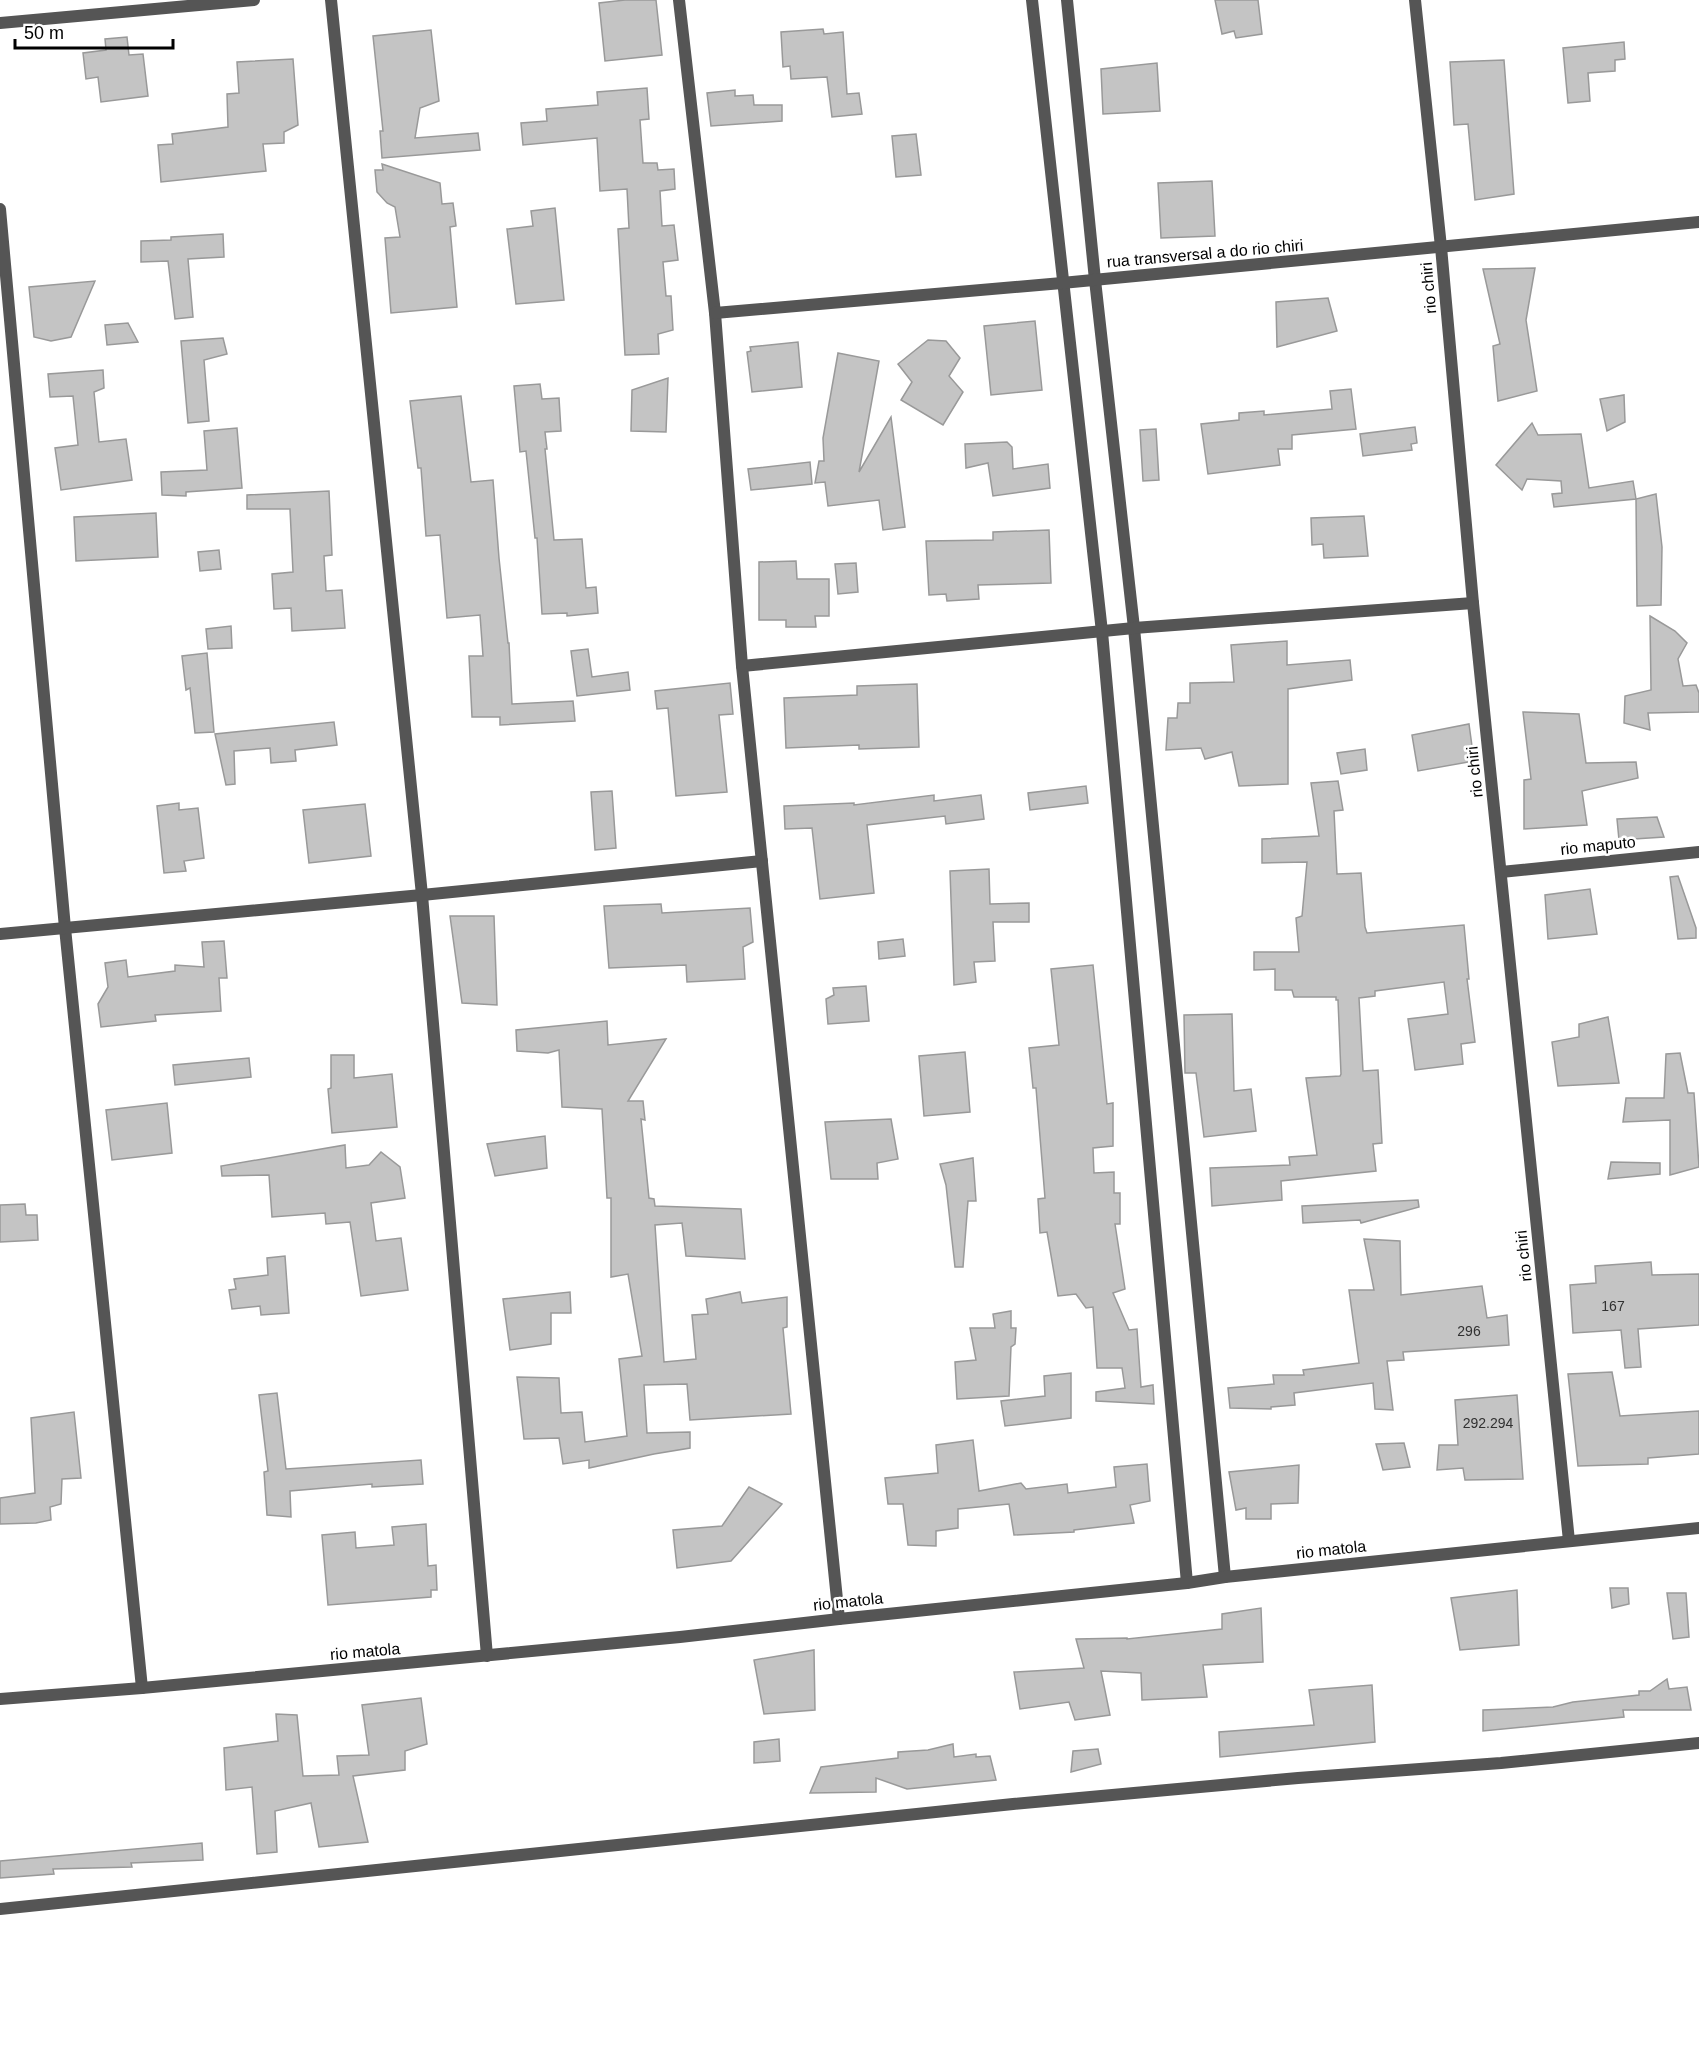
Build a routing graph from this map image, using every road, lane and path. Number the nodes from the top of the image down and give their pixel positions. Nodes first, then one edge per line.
1 (254, 0) edge
2 (331, 0) edge
3 (679, 0) edge
4 (1032, 0) edge
5 (1068, 0) edge
6 (1415, 0) edge
7 (0, 23) edge
8 (0, 209) edge
9 (1699, 222) edge
10 (1441, 247) junction
11 (1095, 280) junction
12 (1062, 283) junction
13 (715, 314) junction
14 (1473, 603) junction
15 (1134, 628) junction
16 (1102, 632) junction
17 (742, 666) junction
18 (1699, 852) edge
19 (762, 861) junction
20 (1501, 872) junction
21 (422, 895) junction
22 (65, 928) junction
23 (0, 934) edge
24 (1699, 1528) edge
25 (1569, 1541) junction
26 (1225, 1577) junction
27 (1187, 1583) junction
28 (839, 1619) junction
29 (488, 1656) junction
30 (142, 1688) junction
31 (0, 1699) edge
32 (1699, 1743) edge
33 (0, 1909) edge

1 - 7 street
2 - 21 street
3 - 13 street
4 - 12 street
5 - 11 street
6 - 10 street, rio chiri
8 - 22 street
9 - 10 street, rua transversal a do rio chiri
10 - 11 street, rua transversal a do rio chiri
10 - 14 street, rio chiri
11 - 12 street, rua transversal a do rio chiri
11 - 15 street
12 - 13 street, rua transversal a do rio chiri
12 - 16 street
13 - 17 street
14 - 15 street
14 - 20 street, rio chiri
15 - 16 street
15 - 26 street
16 - 17 street
16 - 27 street
17 - 19 street
18 - 20 street, rio maputo
19 - 21 street
19 - 28 street
20 - 25 street, rio chiri
21 - 22 street
21 - 29 street
22 - 23 street
22 - 30 street
24 - 25 street, rio matola
25 - 26 street, rio matola
26 - 27 street, rio matola
27 - 28 street, rio matola
28 - 29 street, rio matola
29 - 30 street, rio matola
30 - 31 street, rio matola
32 - 33 street

